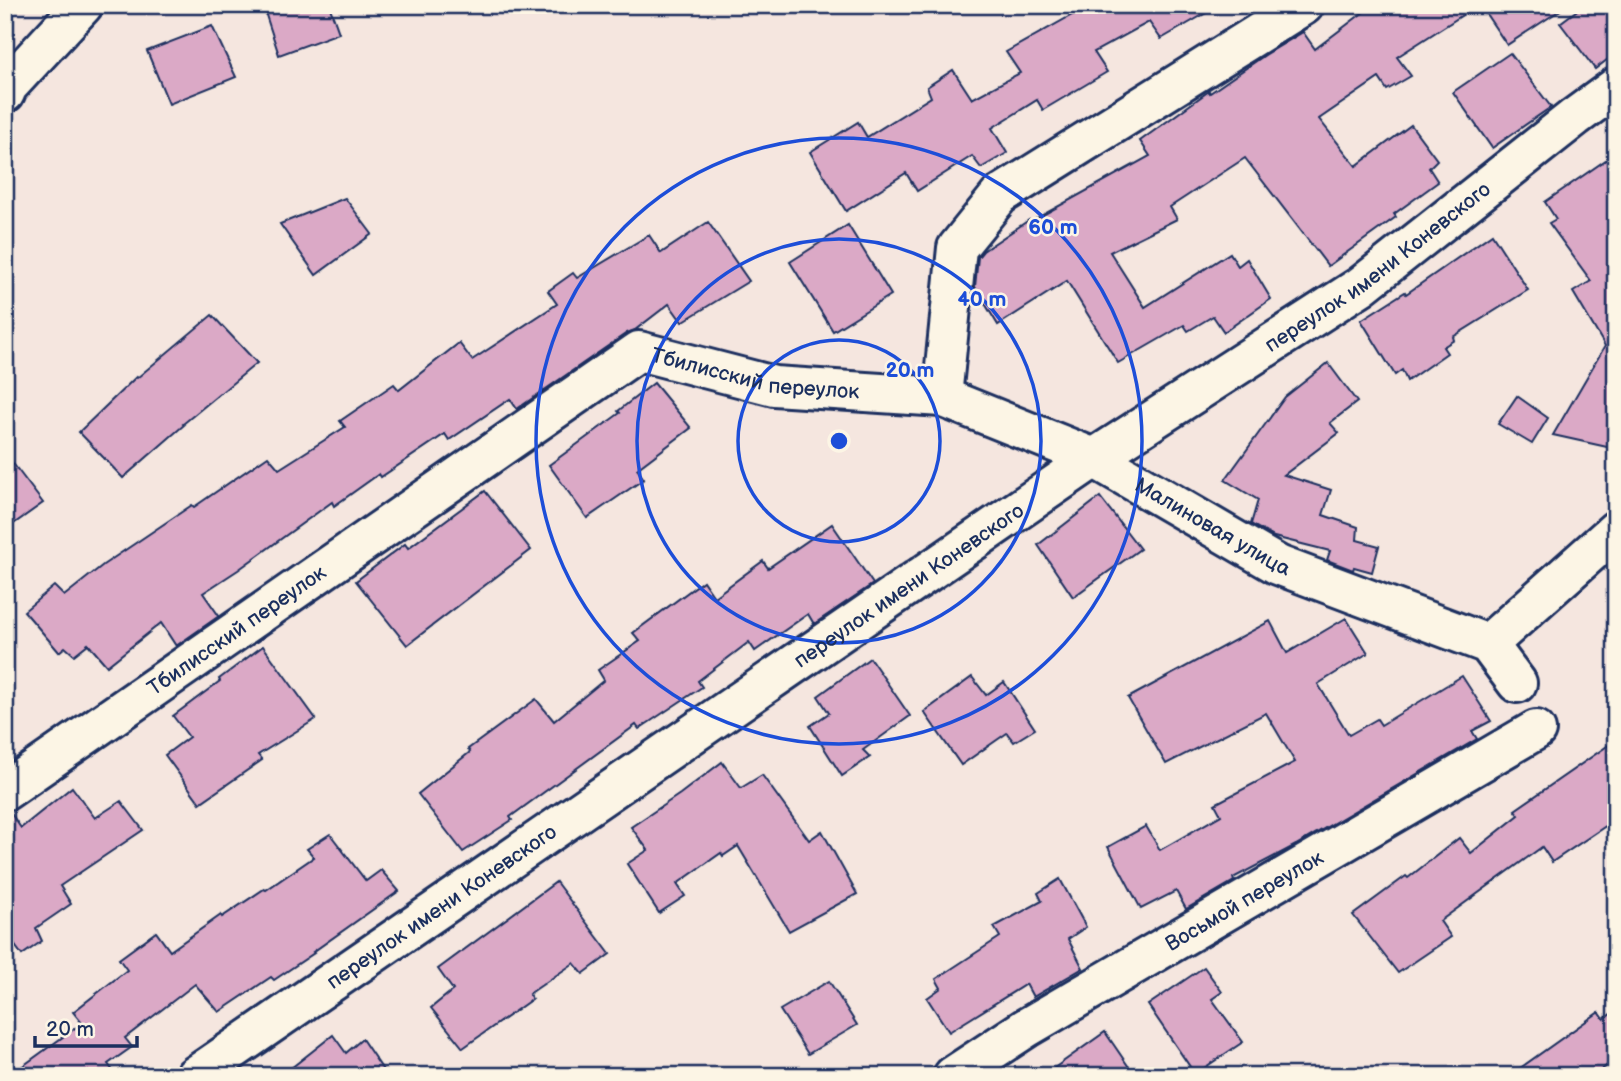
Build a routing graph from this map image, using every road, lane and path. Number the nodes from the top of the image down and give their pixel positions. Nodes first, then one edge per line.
1 (83, 5) edge
2 (1304, 5) edge
3 (1616, 87) edge
4 (5, 93) edge
5 (942, 397) junction
6 (1094, 458) junction
7 (1616, 530) edge
8 (1488, 644) junction
9 (1517, 683) dead end
10 (1536, 730) dead end
11 (5, 791) edge
12 (195, 1076) edge
13 (953, 1076) edge

1 - 4 street
2 - 5 street
3 - 6 street, переулок имени Коневского
5 - 6 street, Малиновая улица
5 - 11 street, Тбилисский переулок
6 - 8 street, Малиновая улица
6 - 12 street, переулок имени Коневского
7 - 8 street
8 - 9 street
10 - 13 street, Восьмой переулок

